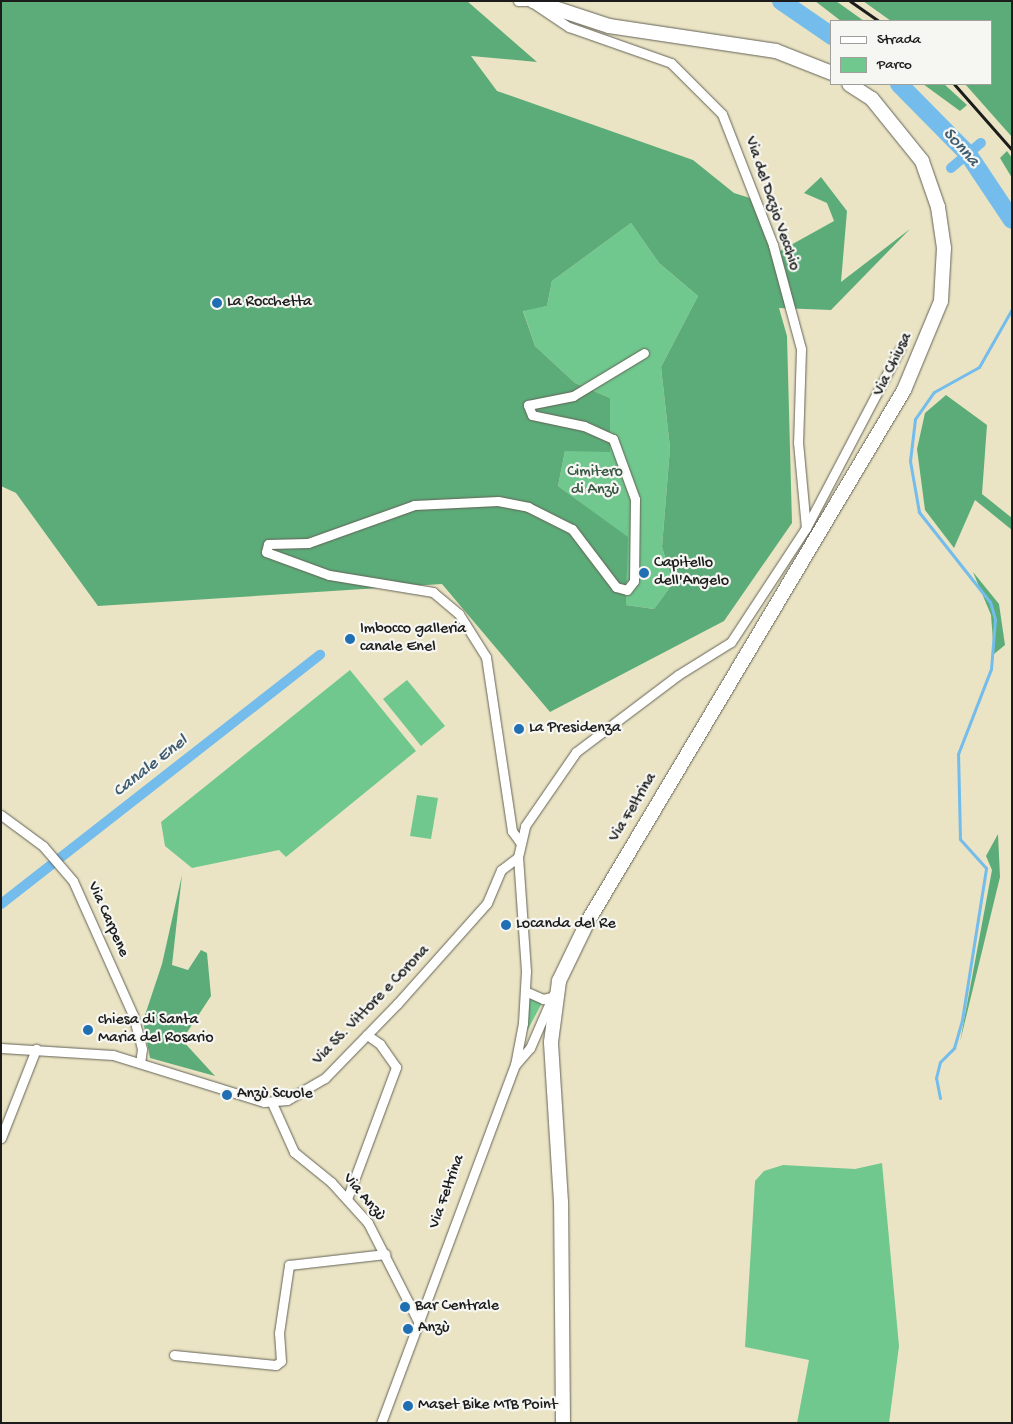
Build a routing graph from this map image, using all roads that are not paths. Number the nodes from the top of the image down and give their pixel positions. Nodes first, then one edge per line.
1 (518, 1) edge
2 (526, 1) edge
3 (532, 1) edge
4 (830, 72) edge
5 (851, 85) edge
6 (900, 349) dead end
7 (644, 353) dead end
8 (806, 528) junction
9 (745, 656) joint
10 (1, 815) edge
11 (520, 842) junction
12 (518, 857) junction
13 (559, 981) junction
14 (525, 991) junction
15 (552, 997) junction
16 (367, 1035) junction
17 (1, 1048) edge
18 (36, 1049) junction
19 (140, 1063) junction
20 (515, 1065) junction
21 (272, 1103) junction
22 (1, 1138) edge
23 (347, 1199) junction
24 (385, 1254) junction
25 (419, 1323) junction
26 (174, 1355) dead end
27 (381, 1423) edge
28 (563, 1423) edge

1 - 2 street
3 - 4 main road
3 - 8 street, Via del Dazio Vecchio
5 - 9 main road, Via Chiusa
6 - 8 street
7 - 11 street
8 - 11 street
9 - 13 main road, Via Feltrina
10 - 19 street, Via Carpene
11 - 12 street
12 - 14 street
12 - 16 street, Via SS. Vittore e Corona
13 - 15 street, Via Feltrina
13 - 28 main road, Via Feltrina
14 - 15 street
14 - 20 street
15 - 20 street, Via Feltrina
16 - 21 street, Via SS. Vittore e Corona
16 - 23 street
17 - 18 street
18 - 19 street
18 - 22 street
19 - 21 street
20 - 25 street, Via Feltrina
21 - 23 street, Via Anzù
23 - 24 street, Via Anzù
24 - 25 street, Via Anzù
24 - 26 street
25 - 27 street, Via Feltrina

